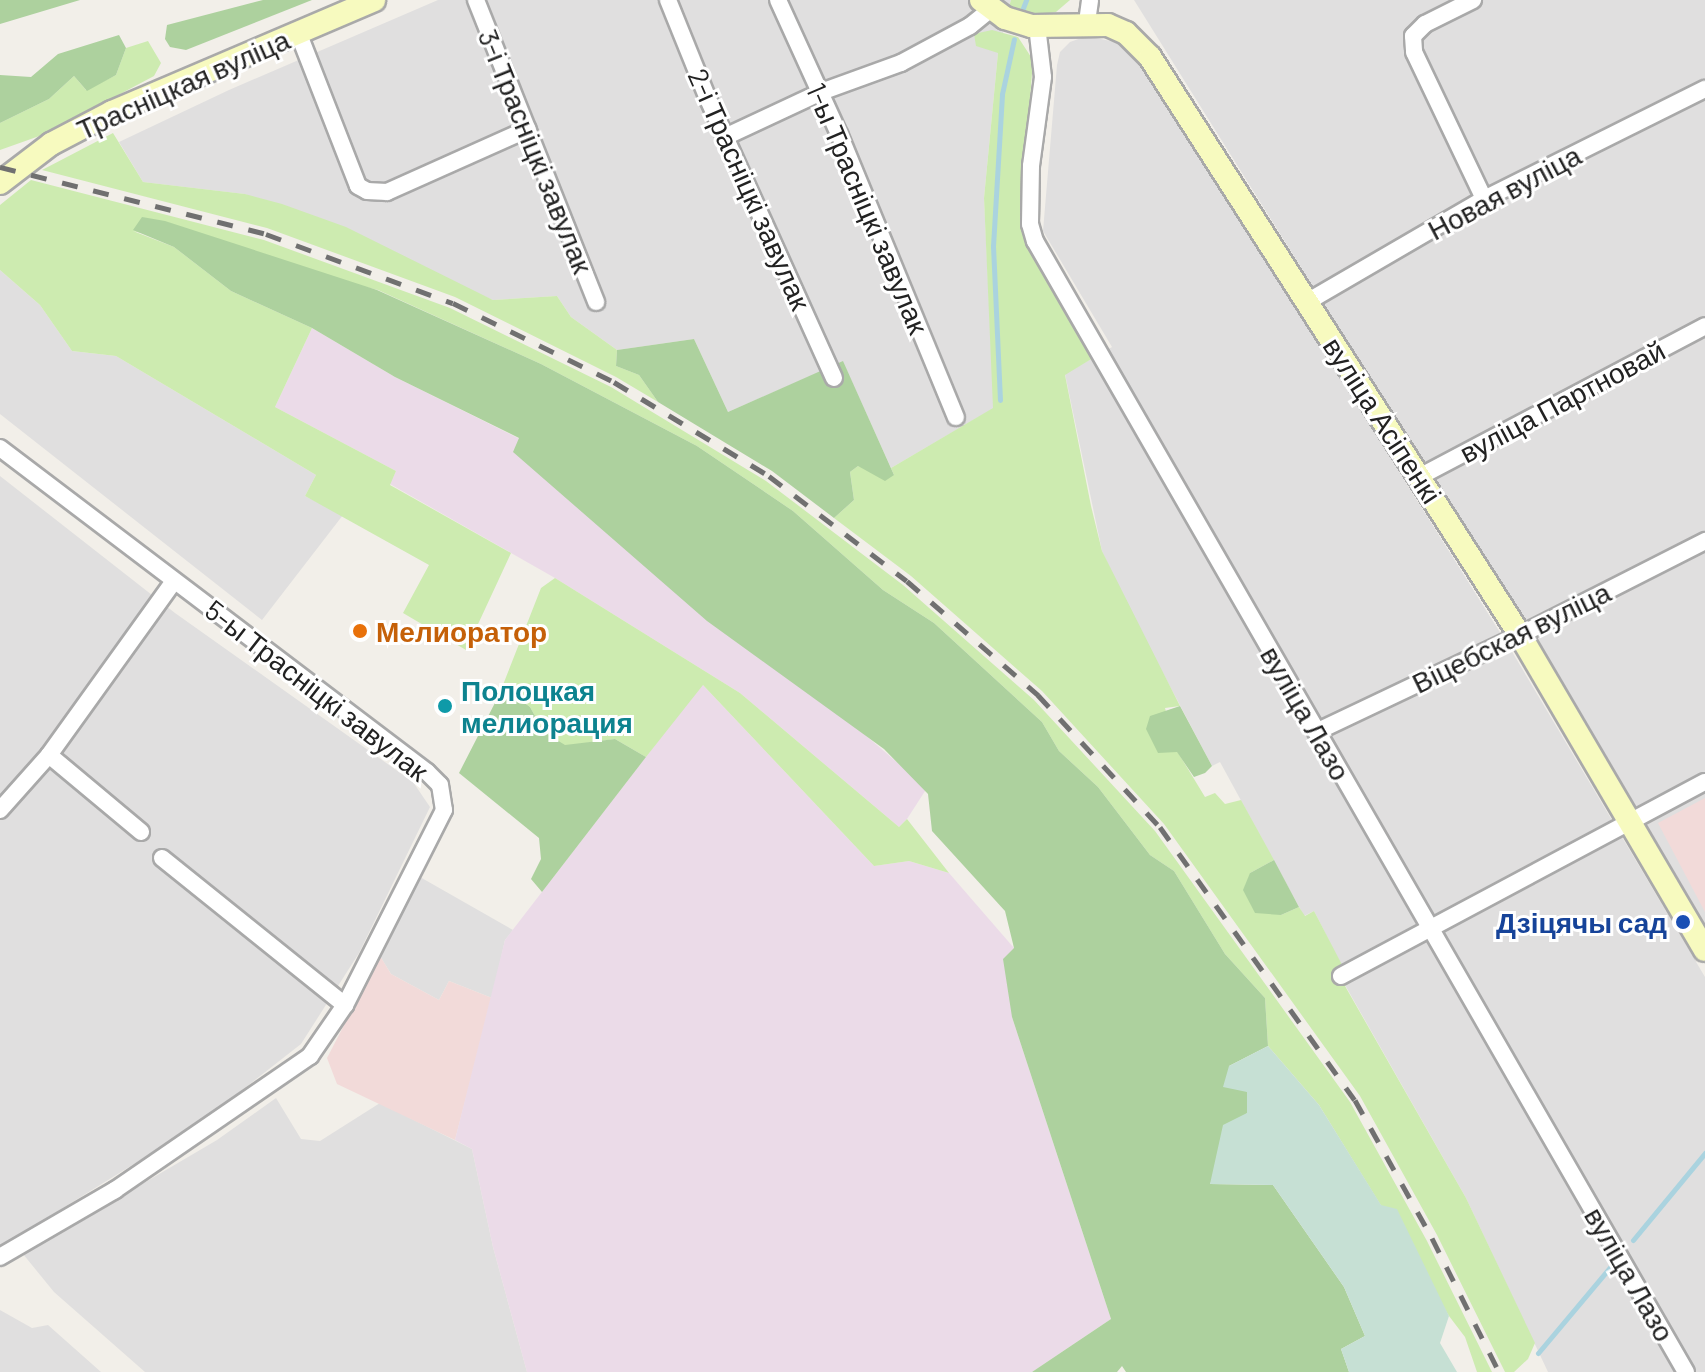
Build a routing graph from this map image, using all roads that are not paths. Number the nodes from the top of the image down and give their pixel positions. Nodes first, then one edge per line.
1 (374, 0) edge
2 (476, 0) edge
3 (668, 0) edge
4 (778, 0) edge
5 (1473, 0) edge
6 (985, 5) edge
7 (1088, 11) edge
8 (1037, 26) junction
9 (298, 32) junction
10 (1705, 89) edge
11 (821, 92) junction
12 (528, 129) junction
13 (727, 136) junction
14 (0, 183) edge
15 (1484, 199) junction
16 (596, 302) dead end
17 (1307, 302) junction
18 (1705, 326) edge
19 (834, 378) dead end
20 (956, 417) dead end
21 (2, 454) edge
22 (1419, 477) junction
23 (1705, 541) edge
24 (174, 581) junction
25 (1520, 635) junction
26 (1316, 732) junction
27 (49, 755) junction
28 (1705, 782) edge
29 (0, 810) edge
30 (1630, 824) junction
31 (141, 832) dead end
32 (162, 858) dead end
33 (1431, 925) junction
34 (1705, 950) edge
35 (1341, 976) dead end
36 (345, 1005) junction
37 (0, 1257) edge
38 (1686, 1372) edge

1 - 9 street, Трасніцкая вуліца
2 - 12 street, 3-і Трасніцкі завулак
3 - 13 street, 2-і Трасніцкі завулак
4 - 11 street, 1-ы Трасніцкі завулак
5 - 15 street
6 - 8 street, вуліца Асіпенкі
6 - 11 street
7 - 8 street, вуліца Асіпенкі
7 - 17 street, вуліца Асіпенкі
8 - 26 street, вуліца Лазо
9 - 12 street
9 - 14 street, Трасніцкая вуліца
10 - 15 street, Новая вуліца
11 - 13 street
11 - 20 street, 1-ы Трасніцкі завулак
12 - 16 street, 3-і Трасніцкі завулак
13 - 19 street, 2-і Трасніцкі завулак
15 - 17 street, Новая вуліца
17 - 22 street, вуліца Асіпенкі
18 - 22 street, вуліца Партновай
21 - 24 street, 5-ы Трасніцкі завулак
22 - 25 street, вуліца Асіпенкі
23 - 25 street, Віцебская вуліца
24 - 27 street
24 - 36 street, 5-ы Трасніцкі завулак
25 - 26 street, Віцебская вуліца
25 - 30 street, вуліца Асіпенкі
26 - 33 street, вуліца Лазо
27 - 29 street
27 - 31 street
28 - 30 street
30 - 33 street
30 - 34 street, вуліца Асіпенкі
32 - 36 street
33 - 35 street
33 - 38 street, вуліца Лазо
36 - 37 street, 5-ы Трасніцкі завулак

